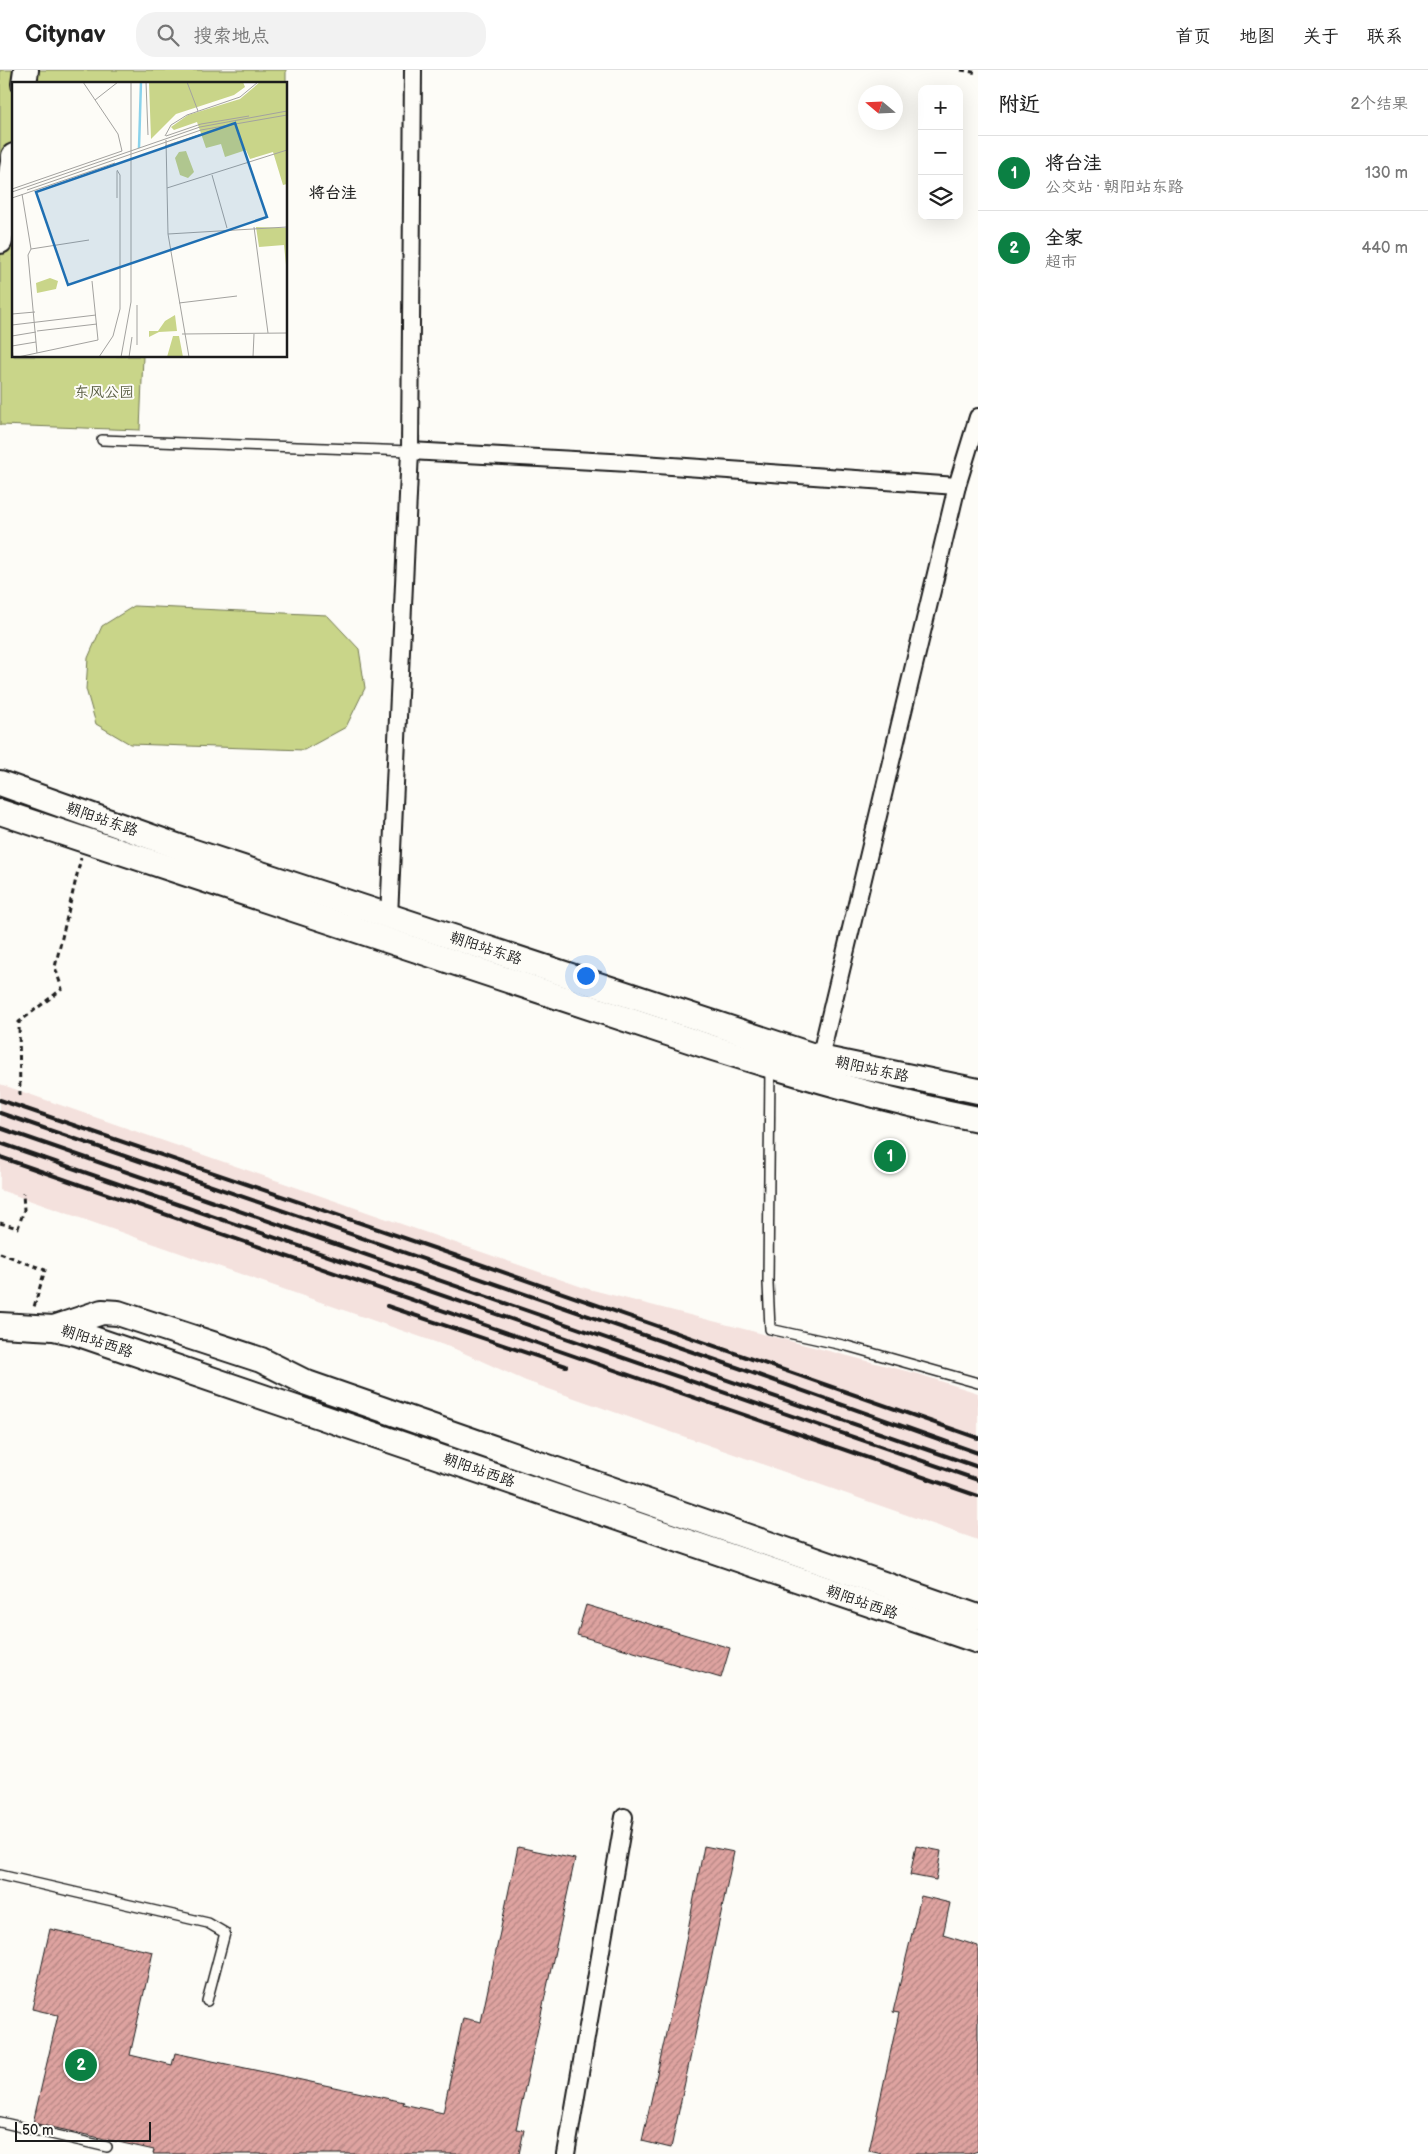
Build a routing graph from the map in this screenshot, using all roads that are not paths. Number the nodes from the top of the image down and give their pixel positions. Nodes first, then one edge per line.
1 (413, 70) edge
2 (12, 168) edge
3 (0, 241) edge
4 (978, 417) edge
5 (102, 440) dead end
6 (410, 451) junction
7 (957, 486) junction
8 (0, 783) edge
9 (0, 812) edge
10 (389, 917) junction
11 (820, 1058) junction
12 (770, 1066) junction
13 (978, 1090) edge
14 (978, 1119) edge
15 (0, 1325) edge
16 (54, 1328) junction
17 (978, 1383) edge
18 (978, 1617) edge
19 (978, 1641) edge
20 (624, 1817) dead end
21 (0, 1875) edge
22 (207, 2001) dead end
23 (0, 2122) edge
24 (107, 2147) dead end
25 (566, 2154) edge

1 - 6 street
2 - 3 main road
4 - 7 street
5 - 6 lane
6 - 7 street
6 - 10 street
7 - 11 street
8 - 10 main road, 朝阳站东路
9 - 12 main road, 朝阳站东路
10 - 11 main road, 朝阳站东路
11 - 13 main road, 朝阳站东路
12 - 14 main road, 朝阳站东路
12 - 17 lane
15 - 16 main road
16 - 18 main road, 朝阳站西路
16 - 19 main road, 朝阳站西路
20 - 25 street
21 - 22 lane
23 - 24 lane

